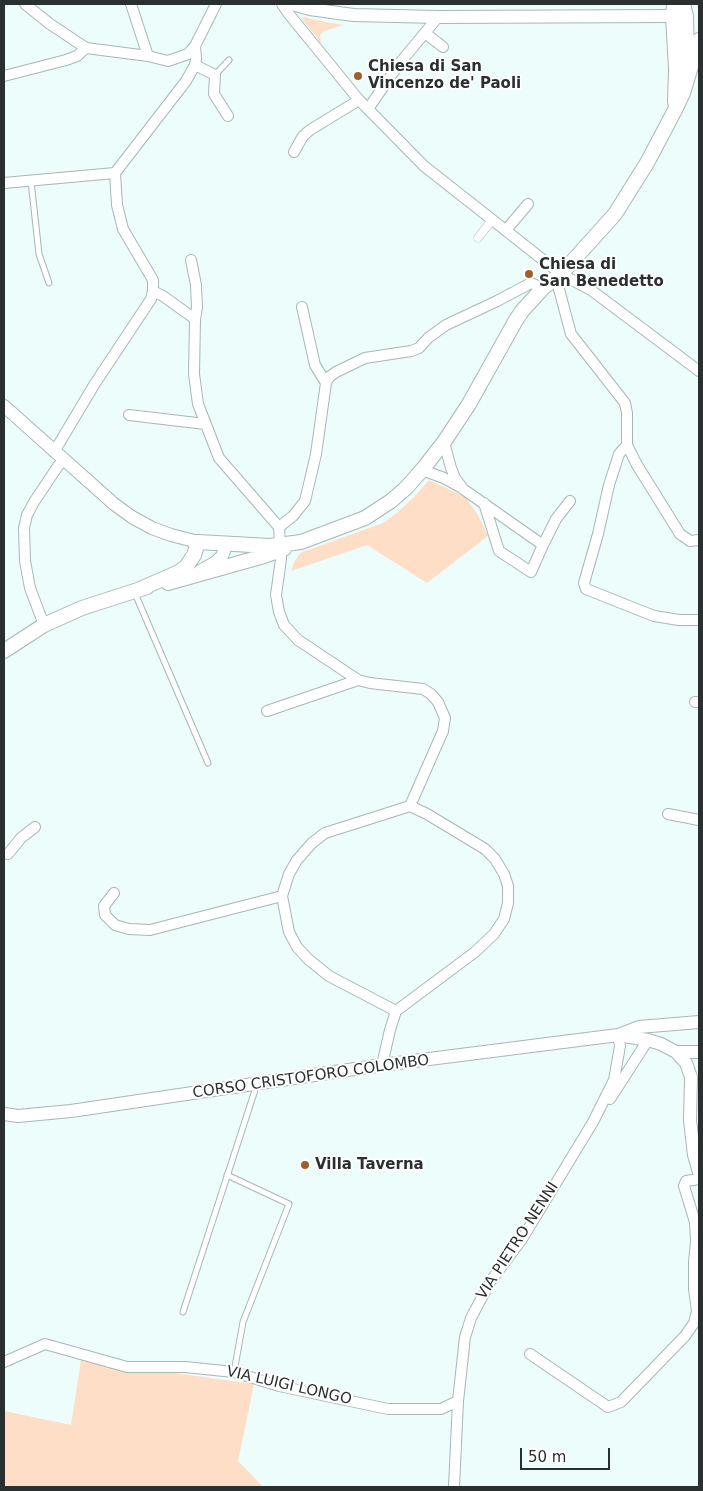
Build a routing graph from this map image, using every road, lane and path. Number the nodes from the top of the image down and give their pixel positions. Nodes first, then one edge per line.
1 (25, 4) edge
2 (131, 4) edge
3 (216, 4) edge
4 (282, 4) edge
5 (292, 4) edge
6 (683, 11) edge
7 (438, 17) junction
8 (425, 32) junction
9 (699, 40) edge
10 (195, 46) junction
11 (443, 47) dead end
12 (86, 48) junction
13 (148, 56) junction
14 (229, 60) dead end
15 (195, 65) junction
16 (215, 75) junction
17 (4, 76) edge
18 (688, 76) junction
19 (359, 100) junction
20 (368, 109) junction
21 (675, 110) junction
22 (228, 116) dead end
23 (294, 152) dead end
24 (115, 173) junction
25 (31, 181) junction
26 (4, 184) edge
27 (528, 204) dead end
28 (492, 220) junction
29 (506, 230) junction
30 (478, 238) dead end
31 (191, 260) dead end
32 (558, 276) junction
33 (49, 283) dead end
34 (543, 288) junction
35 (154, 291) junction
36 (302, 306) dead end
37 (195, 319) junction
38 (699, 371) edge
39 (326, 383) junction
40 (4, 406) edge
41 (129, 416) dead end
42 (205, 424) junction
43 (444, 442) junction
44 (627, 445) junction
45 (59, 456) junction
46 (422, 470) junction
47 (463, 489) junction
48 (570, 501) dead end
49 (484, 504) junction
50 (279, 528) junction
51 (699, 540) edge
52 (198, 542) junction
53 (224, 544) junction
54 (543, 546) junction
55 (280, 548) junction
56 (187, 578) junction
57 (137, 590) junction
58 (699, 620) edge
59 (44, 625) junction
60 (4, 651) edge
61 (358, 680) junction
62 (267, 711) dead end
63 (208, 763) dead end
64 (410, 806) junction
65 (668, 814) dead end
66 (699, 820) edge
67 (35, 827) dead end
68 (5, 854) edge
69 (114, 893) dead end
70 (282, 896) junction
71 (396, 1011) junction
72 (697, 1023) edge
73 (618, 1035) junction
74 (648, 1040) junction
75 (676, 1052) junction
76 (699, 1052) edge
77 (382, 1065) junction
78 (256, 1084) junction
79 (4, 1114) edge
80 (593, 1122) junction
81 (699, 1172) edge
82 (227, 1175) junction
83 (699, 1179) edge
84 (183, 1312) dead end
85 (530, 1354) dead end
86 (4, 1362) edge
87 (234, 1372) junction
88 (458, 1401) junction
89 (454, 1487) edge

1 - 12 street
2 - 13 street
3 - 10 street
4 - 19 street
5 - 7 street
6 - 7 street
6 - 18 main road
6 - 21 main road
7 - 8 street
8 - 11 street
8 - 20 street
9 - 18 main road
10 - 13 street
10 - 15 street
12 - 13 street
12 - 17 street
14 - 16 lane
15 - 16 street
15 - 24 street
16 - 22 street
18 - 21 main road
19 - 20 street
19 - 23 street
20 - 28 street
21 - 32 main road
24 - 25 street
24 - 35 street
25 - 26 street
25 - 33 lane
27 - 29 street
28 - 29 street
28 - 30 street
29 - 32 street
31 - 37 street
32 - 34 main road
32 - 38 street
32 - 44 street
34 - 39 street
34 - 43 main road
35 - 37 street
35 - 45 street
36 - 39 street
37 - 42 street
39 - 50 street
40 - 45 street
41 - 42 street
42 - 50 street
43 - 46 main road
43 - 47 street
44 - 51 street
44 - 58 street
45 - 52 street
45 - 59 street
46 - 47 street
46 - 55 main road
47 - 49 street
48 - 54 street
49 - 54 street
49 - 54 street
50 - 55 street
52 - 53 main road
52 - 57 main road
53 - 55 main road
53 - 56 street
55 - 56 main road
55 - 61 street
56 - 57 main road
57 - 59 main road
57 - 63 lane
59 - 60 main road
61 - 62 street
61 - 64 street
64 - 70 street
64 - 71 street
65 - 66 street
67 - 68 street
69 - 70 street
70 - 71 street
71 - 77 street
72 - 73 street
73 - 74 street
73 - 77 street, CORSO CRISTOFORO COLOMBO
73 - 80 street
74 - 75 street
74 - 80 street
75 - 76 street
75 - 81 street
77 - 78 street, CORSO CRISTOFORO COLOMBO
78 - 79 street, CORSO CRISTOFORO COLOMBO
78 - 82 lane
80 - 88 street, VIA PIETRO NENNI
82 - 84 lane
82 - 87 lane
83 - 85 street
86 - 87 street, VIA LUIGI LONGO
87 - 88 street, VIA LUIGI LONGO
88 - 89 street, VIA PIETRO NENNI

